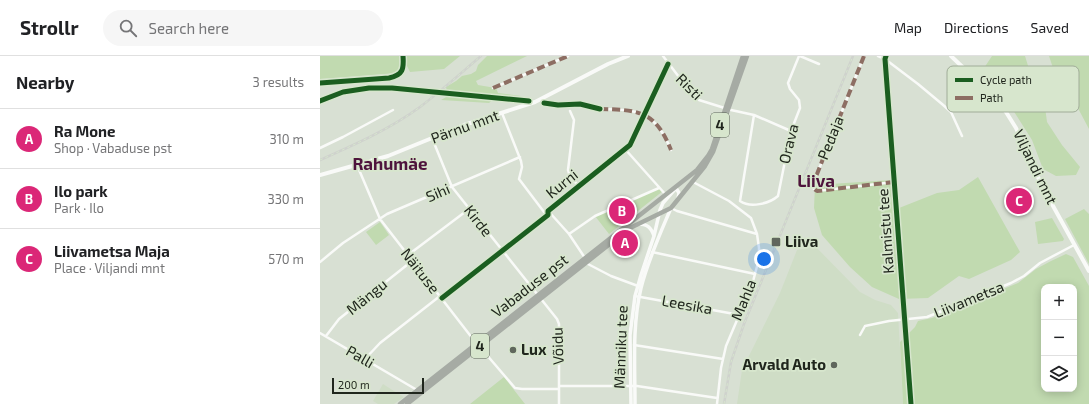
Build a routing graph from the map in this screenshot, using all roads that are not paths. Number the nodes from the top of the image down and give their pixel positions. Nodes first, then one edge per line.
1 (403, 56) edge
2 (568, 56) edge
3 (628, 56) edge
4 (663, 56) edge
5 (743, 56) edge
6 (747, 56) edge
7 (799, 56) edge
8 (864, 56) edge
9 (878, 56) edge
10 (951, 56) edge
11 (885, 58) edge
12 (668, 64) junction
13 (819, 64) dead end
14 (962, 66) edge
15 (320, 83) edge
16 (493, 88) dead end
17 (600, 109) dead end
18 (727, 109) junction
19 (947, 109) edge
20 (393, 110) dead end
21 (570, 111) dead end
22 (951, 112) edge
23 (1005, 112) edge
24 (502, 113) junction
25 (645, 115) junction
26 (754, 115) junction
27 (791, 131) junction
28 (962, 136) dead end
29 (432, 138) junction
30 (320, 148) edge
31 (625, 150) junction
32 (671, 150) dead end
33 (520, 157) junction
34 (357, 165) junction
35 (320, 175) edge
36 (692, 181) junction
37 (894, 182) junction
38 (579, 186) junction
39 (452, 187) junction
40 (659, 188) junction
41 (676, 188) junction
42 (666, 195) junction
43 (678, 198) junction
44 (671, 208) junction
45 (469, 209) junction
46 (548, 213) junction
47 (658, 214) junction
48 (380, 219) junction
49 (635, 225) junction
50 (569, 234) junction
51 (757, 234) junction
52 (654, 236) junction
53 (1075, 245) junction
54 (650, 249) junction
55 (502, 252) junction
56 (653, 253) junction
57 (408, 256) junction
58 (587, 260) junction
59 (412, 261) junction
60 (320, 262) edge
61 (1089, 271) edge
62 (755, 274) junction
63 (639, 286) junction
64 (441, 297) junction
65 (539, 297) junction
66 (637, 297) junction
67 (740, 315) junction
68 (904, 320) junction
69 (320, 333) edge
70 (860, 335) dead end
71 (326, 336) junction
72 (478, 345) junction
73 (634, 345) junction
74 (365, 359) junction
75 (723, 360) junction
76 (633, 386) junction
77 (559, 387) junction
78 (419, 392) junction
79 (718, 398) junction
80 (400, 404) edge
81 (407, 404) edge
82 (559, 404) edge
83 (631, 404) edge
84 (635, 404) edge
85 (717, 404) edge
86 (911, 404) edge

1 - 15 street
2 - 16 street
3 - 24 main road, Pärnu mnt
4 - 12 street, Risti
5 - 18 highway, Männiku tee / 4
6 - 18 highway, Männiku tee / 4
7 - 13 street
7 - 27 street, Orava
8 - 37 street, Pedaja
9 - 11 street
10 - 14 main road, Viljandi mnt
11 - 19 street
11 - 37 street, Kalmistu tee
12 - 18 street, Risti
12 - 25 street, Kurni
17 - 25 street
18 - 26 street, Risti
18 - 36 highway, Männiku tee / 4
18 - 41 highway, Männiku tee / 4
20 - 30 street
21 - 38 street
22 - 28 street
23 - 53 main road, Viljandi mnt
24 - 29 main road, Pärnu mnt
24 - 33 street
25 - 31 street, Kurni
25 - 32 street
26 - 27 street, Risti
26 - 27 street, Orava
29 - 34 main road, Pärnu mnt
29 - 39 street, Kirde
31 - 38 street, Kurni
31 - 40 street
33 - 39 street, Sihi
33 - 46 street
34 - 35 main road, Pärnu mnt
34 - 48 street, Näituse
36 - 43 highway, Männiku tee / 4
36 - 51 street, Mahla
37 - 68 street, Kalmistu tee
38 - 46 street, Kurni
39 - 45 street, Kirde
39 - 48 street, Sihi
40 - 42 street
40 - 50 street
41 - 42 highway, Vabaduse pst / 4
41 - 43 street
41 - 47 street, Männiku tee
42 - 58 highway, Vabaduse pst / 4
43 - 44 highway, Männiku tee / 4
44 - 47 highway, Vabaduse pst / 4
44 - 51 street
44 - 56 street, Männiku tee
45 - 55 street, Kirde
45 - 57 street
46 - 50 street
46 - 55 street, Kurni
47 - 49 highway, Vabaduse pst / 4
47 - 52 street, Männiku tee
48 - 57 street, Näituse
48 - 60 street, Sihi
49 - 52 street
49 - 58 highway, Vabaduse pst / 4
50 - 58 street
51 - 62 street, Mahla
52 - 54 street, Männiku tee
53 - 61 main road, Viljandi mnt
53 - 68 street, Liivametsa
54 - 56 street
54 - 63 street, Männiku tee
55 - 64 street, Kurni
55 - 65 street, Kirde
56 - 62 street
56 - 63 street, Männiku tee
57 - 59 street, Näituse
58 - 63 street
58 - 65 highway, Vabaduse pst / 4
59 - 64 street, Näituse
59 - 71 street, Mängu
62 - 67 street, Mahla
63 - 66 street, Männiku tee
64 - 72 street, Näituse
64 - 74 street, Kurni
65 - 72 highway, Vabaduse pst / 4
65 - 77 street, Võidu
66 - 67 street, Leesika
66 - 73 street, Männiku tee
66 - 76 street, Männiku tee
67 - 75 street, Mahla
68 - 70 street, Liivametsa
68 - 86 street, Kalmistu tee
69 - 71 street, Palli
71 - 74 street, Palli
72 - 77 street, Näituse
72 - 78 highway, Vabaduse pst / 4
73 - 75 street
73 - 76 street, Männiku tee
74 - 78 street, Palli
75 - 79 street, Mahla
76 - 77 street, Näituse
76 - 79 street, Näituse
76 - 83 street, Männiku tee
76 - 84 street, Männiku tee
77 - 82 street, Võidu
78 - 80 highway, Vabaduse pst / 4
78 - 81 highway, Vabaduse pst / 4
79 - 85 street, Mahla

